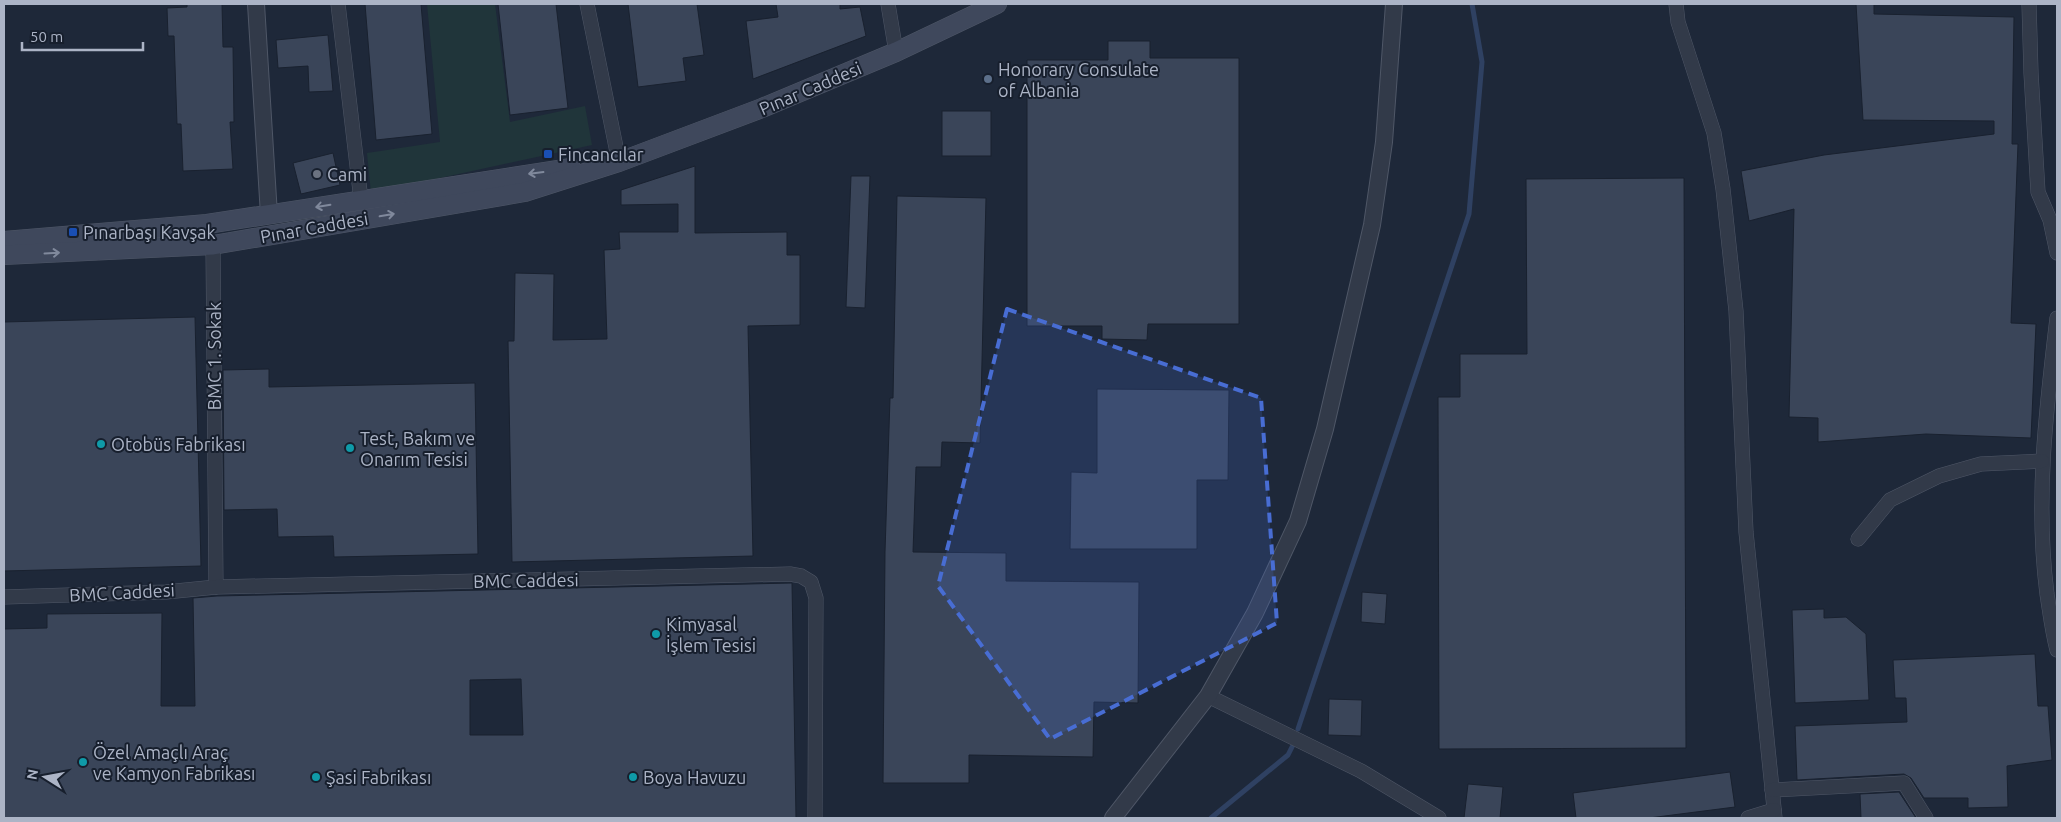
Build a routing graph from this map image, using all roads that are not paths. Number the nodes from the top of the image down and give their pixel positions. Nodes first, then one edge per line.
1 (256, 4) edge
2 (338, 4) edge
3 (587, 4) edge
4 (888, 4) edge
5 (1394, 4) edge
6 (1676, 4) edge
7 (2029, 4) edge
8 (987, 6) edge
9 (896, 52) junction
10 (619, 162) junction
11 (361, 200) junction
12 (269, 214) junction
13 (4, 241) edge
14 (213, 245) junction
15 (2057, 253) edge
16 (4, 255) edge
17 (2057, 318) edge
18 (2042, 461) junction
19 (1858, 539) dead end
20 (216, 587) junction
21 (4, 596) edge
22 (2057, 650) edge
23 (1208, 696) junction
24 (1772, 790) junction
25 (1775, 814) edge
26 (815, 818) edge
27 (1113, 818) edge
28 (1439, 818) edge
29 (1748, 818) edge
30 (1926, 818) edge

1 - 12 street
2 - 11 street
3 - 10 street
4 - 9 street
5 - 23 street
6 - 24 street
7 - 15 street
8 - 9 main road, Pınar Caddesi
9 - 10 main road, Pınar Caddesi
10 -> 11 main road, Pınar Caddesi
14 -> 10 main road, Pınar Caddesi
11 -> 12 main road, Pınar Caddesi
12 - 13 main road, Pınar Caddesi
16 -> 14 main road, Pınar Caddesi
14 - 20 street, BMC 1. Sokak
17 - 18 street
18 - 19 street
18 - 22 street
20 - 21 street, BMC Caddesi
20 - 26 street, BMC Caddesi
23 - 27 street
23 - 28 street
24 - 25 street
24 - 30 street
25 - 29 street

